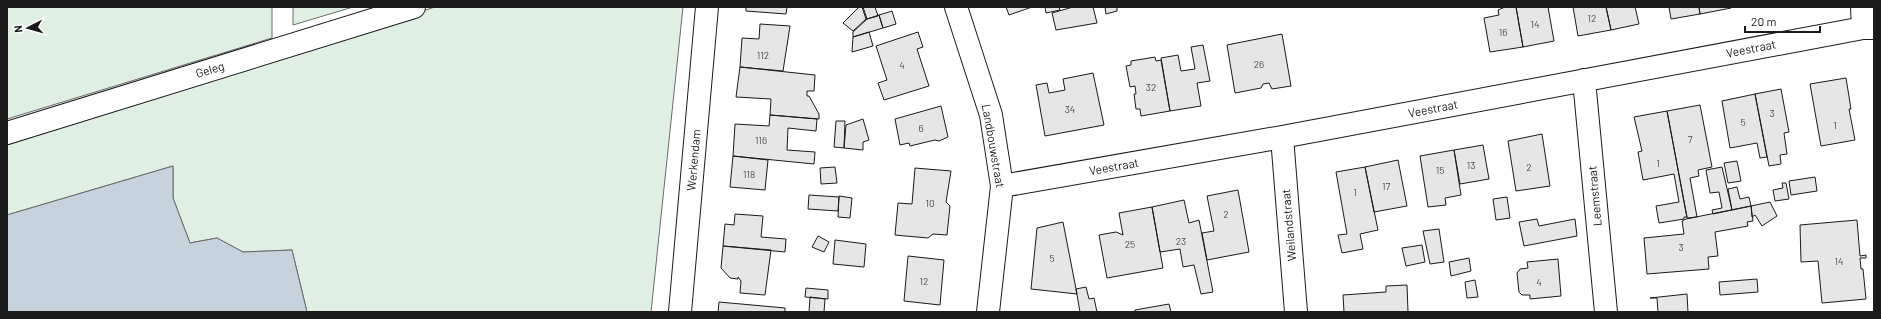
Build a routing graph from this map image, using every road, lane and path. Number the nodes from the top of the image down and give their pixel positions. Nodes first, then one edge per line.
1 (414, 7) edge
2 (707, 7) edge
3 (956, 7) edge
4 (1866, 21) edge
5 (1584, 80) junction
6 (7, 133) edge
7 (1282, 137) junction
8 (1002, 186) junction
9 (680, 312) edge
10 (988, 312) edge
11 (1296, 312) edge
12 (1606, 312) edge

1 - 6 street, Geleg
2 - 9 street, Werkendam
3 - 8 street, Landbouwstraat
4 - 5 street, Veestraat
5 - 7 street, Veestraat
5 - 12 street, Leemstraat
7 - 8 street, Veestraat
7 - 11 street, Weilandstraat
8 - 10 street, Landbouwstraat

